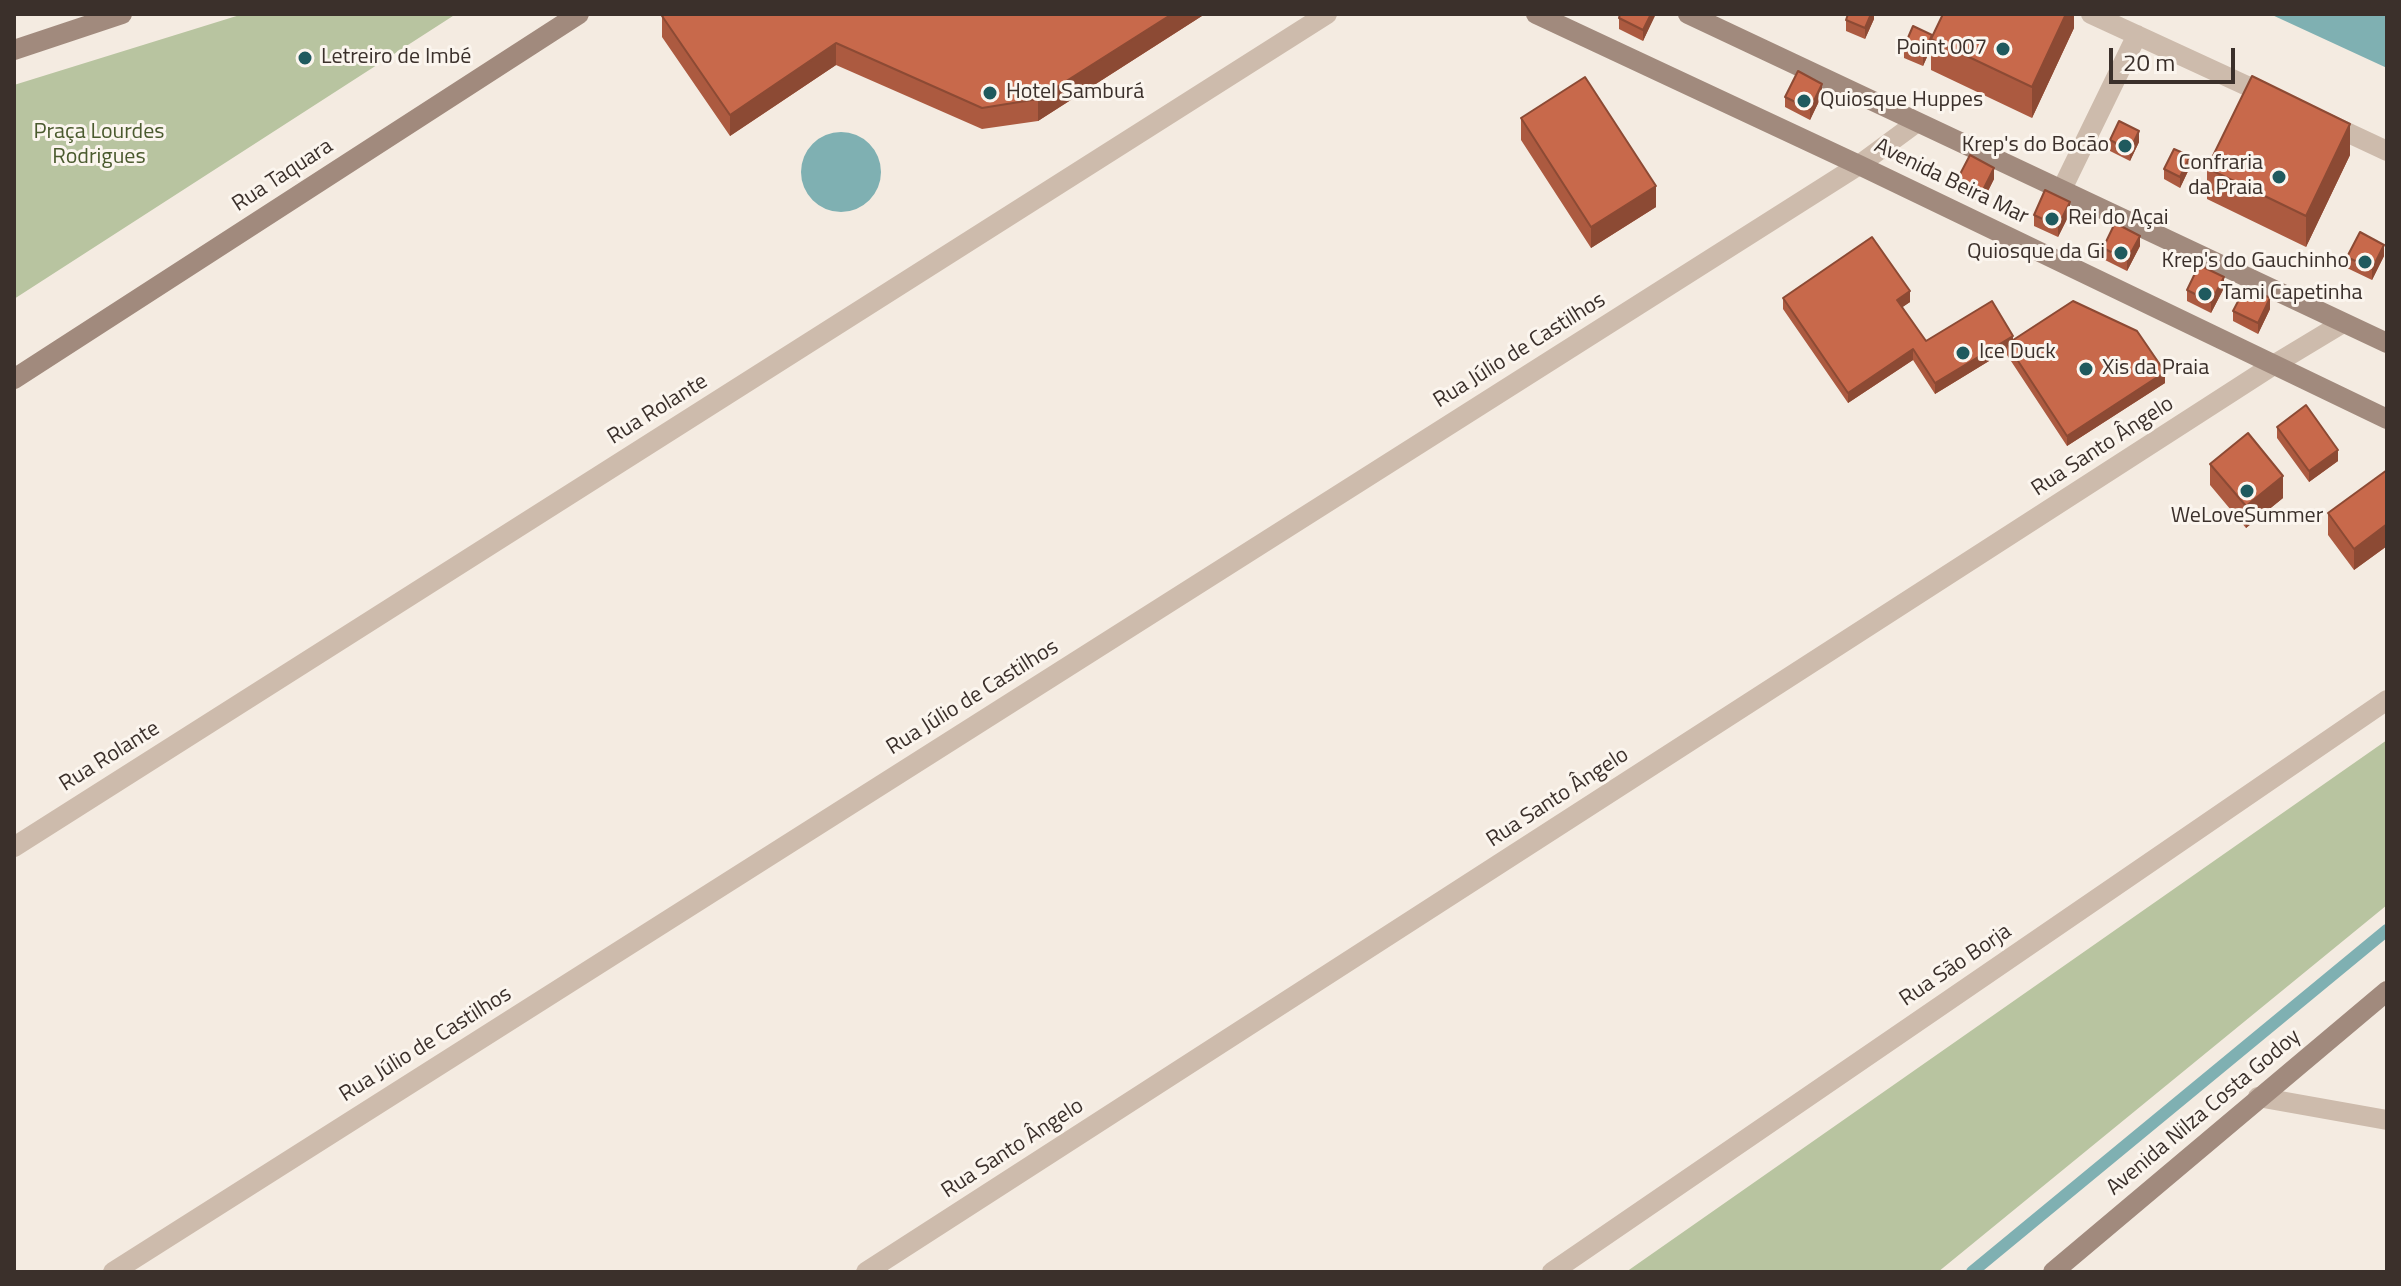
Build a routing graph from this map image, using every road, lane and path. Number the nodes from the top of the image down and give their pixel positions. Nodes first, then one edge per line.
1 (122, 14) edge
2 (579, 14) edge
3 (1327, 14) edge
4 (1536, 14) edge
5 (1688, 14) edge
6 (2091, 14) edge
7 (2137, 35) junction
8 (14, 50) edge
9 (1916, 123) junction
10 (2387, 151) edge
11 (1859, 165) junction
12 (2061, 191) junction
13 (2343, 323) junction
14 (2387, 343) edge
15 (2275, 364) junction
16 (14, 379) edge
17 (2387, 419) edge
18 (2387, 700) edge
19 (14, 847) edge
20 (2387, 991) edge
21 (2258, 1097) junction
22 (2387, 1120) edge
23 (113, 1272) edge
24 (866, 1272) edge
25 (1552, 1272) edge
26 (2053, 1272) edge

1 - 8 main road
2 - 16 main road, Rua Taquara
3 - 19 street, Rua Rolante
4 - 11 main road, Avenida Beira Mar
5 - 9 main road, Avenida Beira Mar
6 - 7 street
7 - 10 street
7 - 12 street
9 - 11 street, Rua Júlio de Castilhos
9 - 12 main road, Avenida Beira Mar
11 - 15 main road, Avenida Beira Mar
11 - 23 street, Rua Júlio de Castilhos
12 - 13 main road, Avenida Beira Mar
13 - 14 main road, Avenida Beira Mar
13 - 15 street, Rua Santo Ângelo
15 - 17 main road, Avenida Beira Mar
15 - 24 street, Rua Santo Ângelo
18 - 25 street, Rua São Borja
20 - 21 main road, Avenida Nilza Costa Godoy
21 - 22 street
21 - 26 main road, Avenida Nilza Costa Godoy

